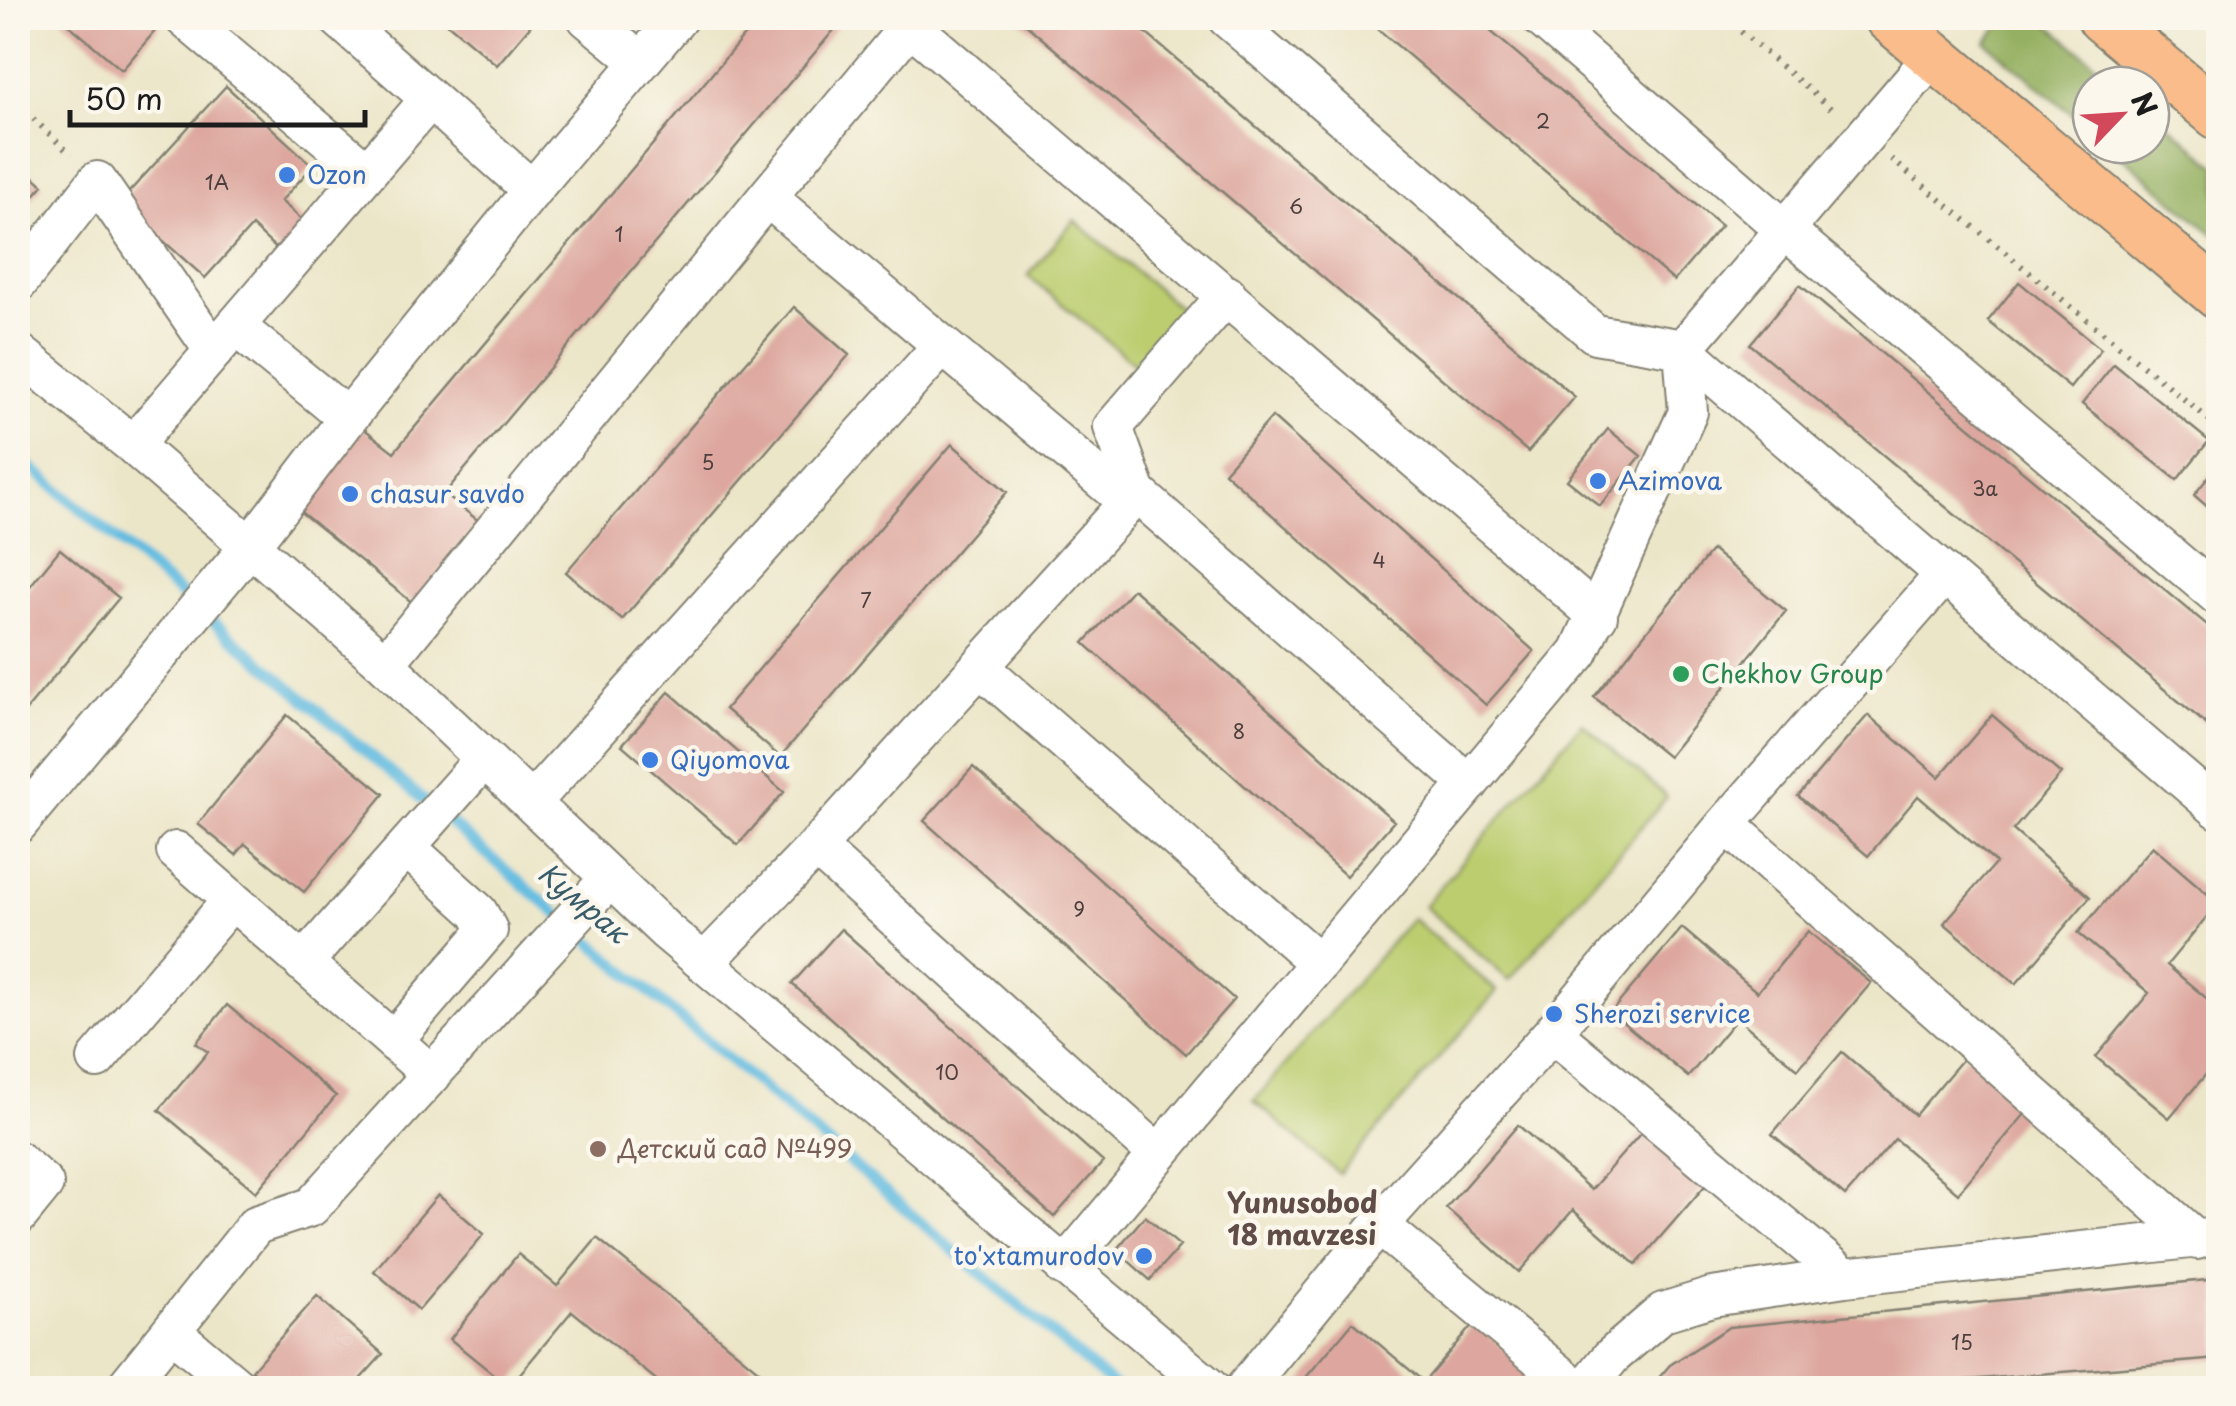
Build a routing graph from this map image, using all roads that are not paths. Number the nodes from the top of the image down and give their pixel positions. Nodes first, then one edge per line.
1 (184, 18) edge
2 (338, 18) edge
3 (588, 18) edge
4 (678, 18) edge
5 (1226, 18) edge
6 (1541, 18) edge
7 (2102, 18) edge
8 (913, 22) edge
9 (1919, 33) edge
10 (640, 62) junction
11 (430, 99) junction
12 (2218, 116) edge
13 (367, 172) junction
14 (532, 190) junction
15 (767, 197) junction
16 (1784, 229) junction
17 (18, 284) edge
18 (2218, 295) edge
19 (1227, 296) junction
20 (224, 338) junction
21 (942, 346) junction
22 (1683, 350) junction
23 (18, 352) edge
24 (348, 418) junction
25 (133, 445) junction
26 (1133, 498) junction
27 (250, 546) junction
28 (1944, 574) junction
29 (2218, 596) edge
30 (1598, 616) junction
31 (384, 664) junction
32 (980, 666) junction
33 (484, 759) junction
34 (1469, 784) junction
35 (531, 802) junction
36 (2218, 809) edge
37 (18, 824) edge
38 (1726, 824) junction
39 (816, 846) junction
40 (406, 847) junction
41 (176, 851) dead end
42 (610, 878) junction
43 (232, 900) junction
44 (303, 963) junction
45 (704, 963) junction
46 (1319, 963) junction
47 (1552, 1033) junction
48 (392, 1041) junction
49 (97, 1060) dead end
50 (432, 1075) junction
51 (1158, 1154) junction
52 (18, 1161) edge
53 (18, 1216) edge
54 (1378, 1225) junction
55 (2208, 1238) edge
56 (1064, 1267) junction
57 (1845, 1276) junction
58 (171, 1330) junction
59 (126, 1388) edge
60 (239, 1388) edge
61 (1210, 1388) edge
62 (1245, 1388) edge
63 (1576, 1388) edge
64 (1586, 1388) edge

1 - 13 lane
2 - 11 lane
3 - 10 lane
4 - 10 lane
5 - 22 lane
6 - 16 lane
7 - 12 main road
8 - 15 lane
8 - 19 lane
9 - 16 lane
9 - 18 main road
10 - 14 lane
11 - 13 lane
11 - 14 lane
13 - 20 lane
14 - 24 lane
15 - 21 lane
15 - 31 lane
16 - 22 lane
16 - 29 lane
17 - 20 lane
19 - 26 lane
19 - 30 lane
20 - 24 lane
20 - 25 lane
21 - 26 lane
21 - 35 lane
22 - 28 lane
22 - 30 lane
23 - 25 lane
24 - 27 lane
25 - 27 lane
26 - 32 lane
26 - 34 lane
27 - 31 lane
27 - 37 lane
28 - 36 lane
28 - 38 lane
30 - 34 lane
31 - 33 lane
32 - 39 lane
32 - 46 lane
33 - 35 lane
33 - 40 lane
34 - 46 lane
35 - 42 lane
38 - 47 lane
38 - 55 lane
39 - 45 lane
39 - 51 lane
40 - 44 lane
40 - 48 lane
41 - 43 lane
42 - 45 lane
42 - 50 lane
43 - 44 lane
43 - 49 lane
44 - 48 lane
45 - 56 lane
46 - 51 lane
47 - 54 lane
47 - 57 lane
48 - 50 lane
50 - 58 lane
51 - 56 lane
52 - 53 lane
54 - 62 lane
54 - 63 lane
55 - 57 lane
56 - 61 lane
57 - 64 lane
58 - 59 lane
58 - 60 lane

